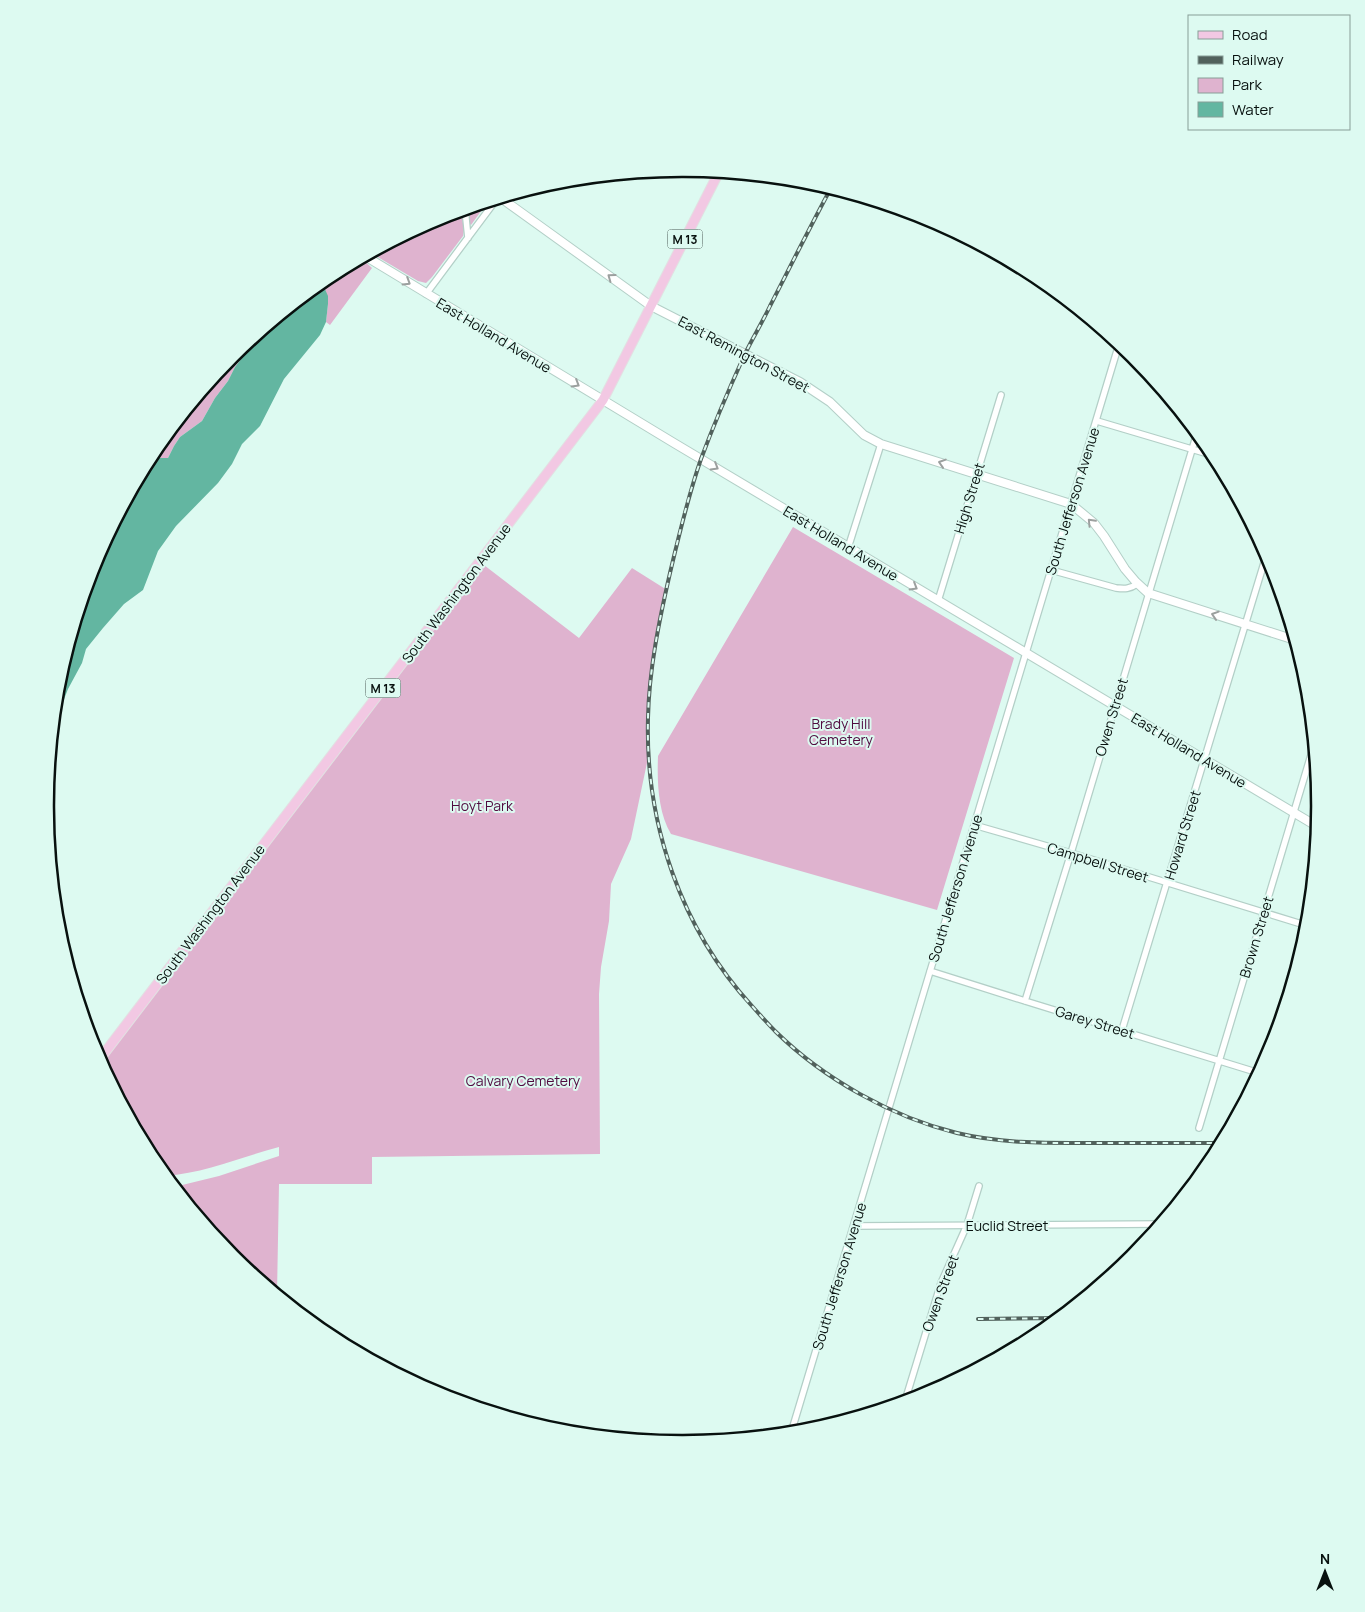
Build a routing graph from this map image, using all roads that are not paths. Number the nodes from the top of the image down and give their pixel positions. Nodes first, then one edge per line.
1 (715, 179) edge
2 (508, 203) edge
3 (490, 208) edge
4 (465, 217) edge
5 (468, 238) junction
6 (371, 260) edge
7 (426, 294) junction
8 (650, 306) junction
9 (1117, 352) edge
10 (1001, 395) dead end
11 (603, 400) junction
12 (1097, 421) junction
13 (1195, 442) edge
14 (880, 444) junction
15 (1193, 449) junction
16 (1201, 452) edge
17 (976, 474) junction
18 (1071, 504) junction
19 (848, 548) junction
20 (1263, 565) edge
21 (1051, 570) junction
22 (1138, 584) junction
23 (1148, 593) junction
24 (938, 601) junction
25 (1245, 625) junction
26 (1288, 638) edge
27 (1026, 653) junction
28 (1115, 705) junction
29 (1205, 759) junction
30 (1309, 759) edge
31 (1293, 812) junction
32 (1311, 823) edge
33 (974, 825) junction
34 (1071, 853) junction
35 (1167, 883) junction
36 (1264, 914) junction
37 (1300, 924) edge
38 (930, 971) junction
39 (1024, 1001) junction
40 (1122, 1030) junction
41 (105, 1053) edge
42 (1219, 1060) junction
43 (1252, 1071) edge
44 (1199, 1128) dead end
45 (979, 1186) dead end
46 (1152, 1224) edge
47 (967, 1225) junction
48 (854, 1226) junction
49 (908, 1393) edge
50 (794, 1425) edge

1 - 8 main road, South Washington Avenue / M 13
8 -> 2 main road, East Remington Street
3 - 5 street
4 - 5 street
5 - 7 street
6 -> 7 main road, East Holland Avenue
7 -> 11 main road, East Holland Avenue
8 - 11 main road, South Washington Avenue / M 13
8 - 14 main road, East Remington Street
9 - 12 street, South Jefferson Avenue
10 - 17 street, High Street
11 -> 19 main road, East Holland Avenue
11 - 41 main road, South Washington Avenue / M 13
12 - 15 street
12 - 18 street, South Jefferson Avenue
13 - 15 street, Owen Street
17 -> 14 main road, East Remington Street
14 - 19 street
15 - 16 street
15 - 23 street, Owen Street
17 - 18 main road, East Remington Street
17 - 24 street, High Street
18 - 21 street, South Jefferson Avenue
22 -> 18 main road, East Remington Street
19 -> 24 main road, East Holland Avenue
20 - 25 street, Howard Street
21 - 22 street
21 - 27 street, South Jefferson Avenue
22 - 23 main road, East Remington Street
25 -> 23 main road, East Remington Street
23 - 28 street, Owen Street
24 - 27 main road, East Holland Avenue
25 - 26 main road, East Remington Street
25 - 29 street, Howard Street
27 - 28 main road, East Holland Avenue
27 - 33 street, South Jefferson Avenue
28 - 29 main road, East Holland Avenue
28 - 34 street, Owen Street
29 - 31 main road, East Holland Avenue
29 - 35 street, Howard Street
30 - 31 street, Brown Street
31 - 32 main road, East Holland Avenue
31 - 36 street, Brown Street
33 - 34 street, Campbell Street
33 - 38 street, South Jefferson Avenue
34 - 35 street, Campbell Street
34 - 39 street, Owen Street
35 - 36 street, Campbell Street
35 - 40 street, Howard Street
36 - 37 street, Campbell Street
36 - 42 street, Brown Street
38 - 39 street, Garey Street
38 - 48 street, South Jefferson Avenue
39 - 40 street, Garey Street
40 - 42 street, Garey Street
42 - 43 street, Garey Street
42 - 44 street, Brown Street
45 - 47 street, Owen Street
46 - 47 street, Euclid Street
47 - 48 street, Euclid Street
47 - 49 street, Owen Street
48 - 50 street, South Jefferson Avenue

